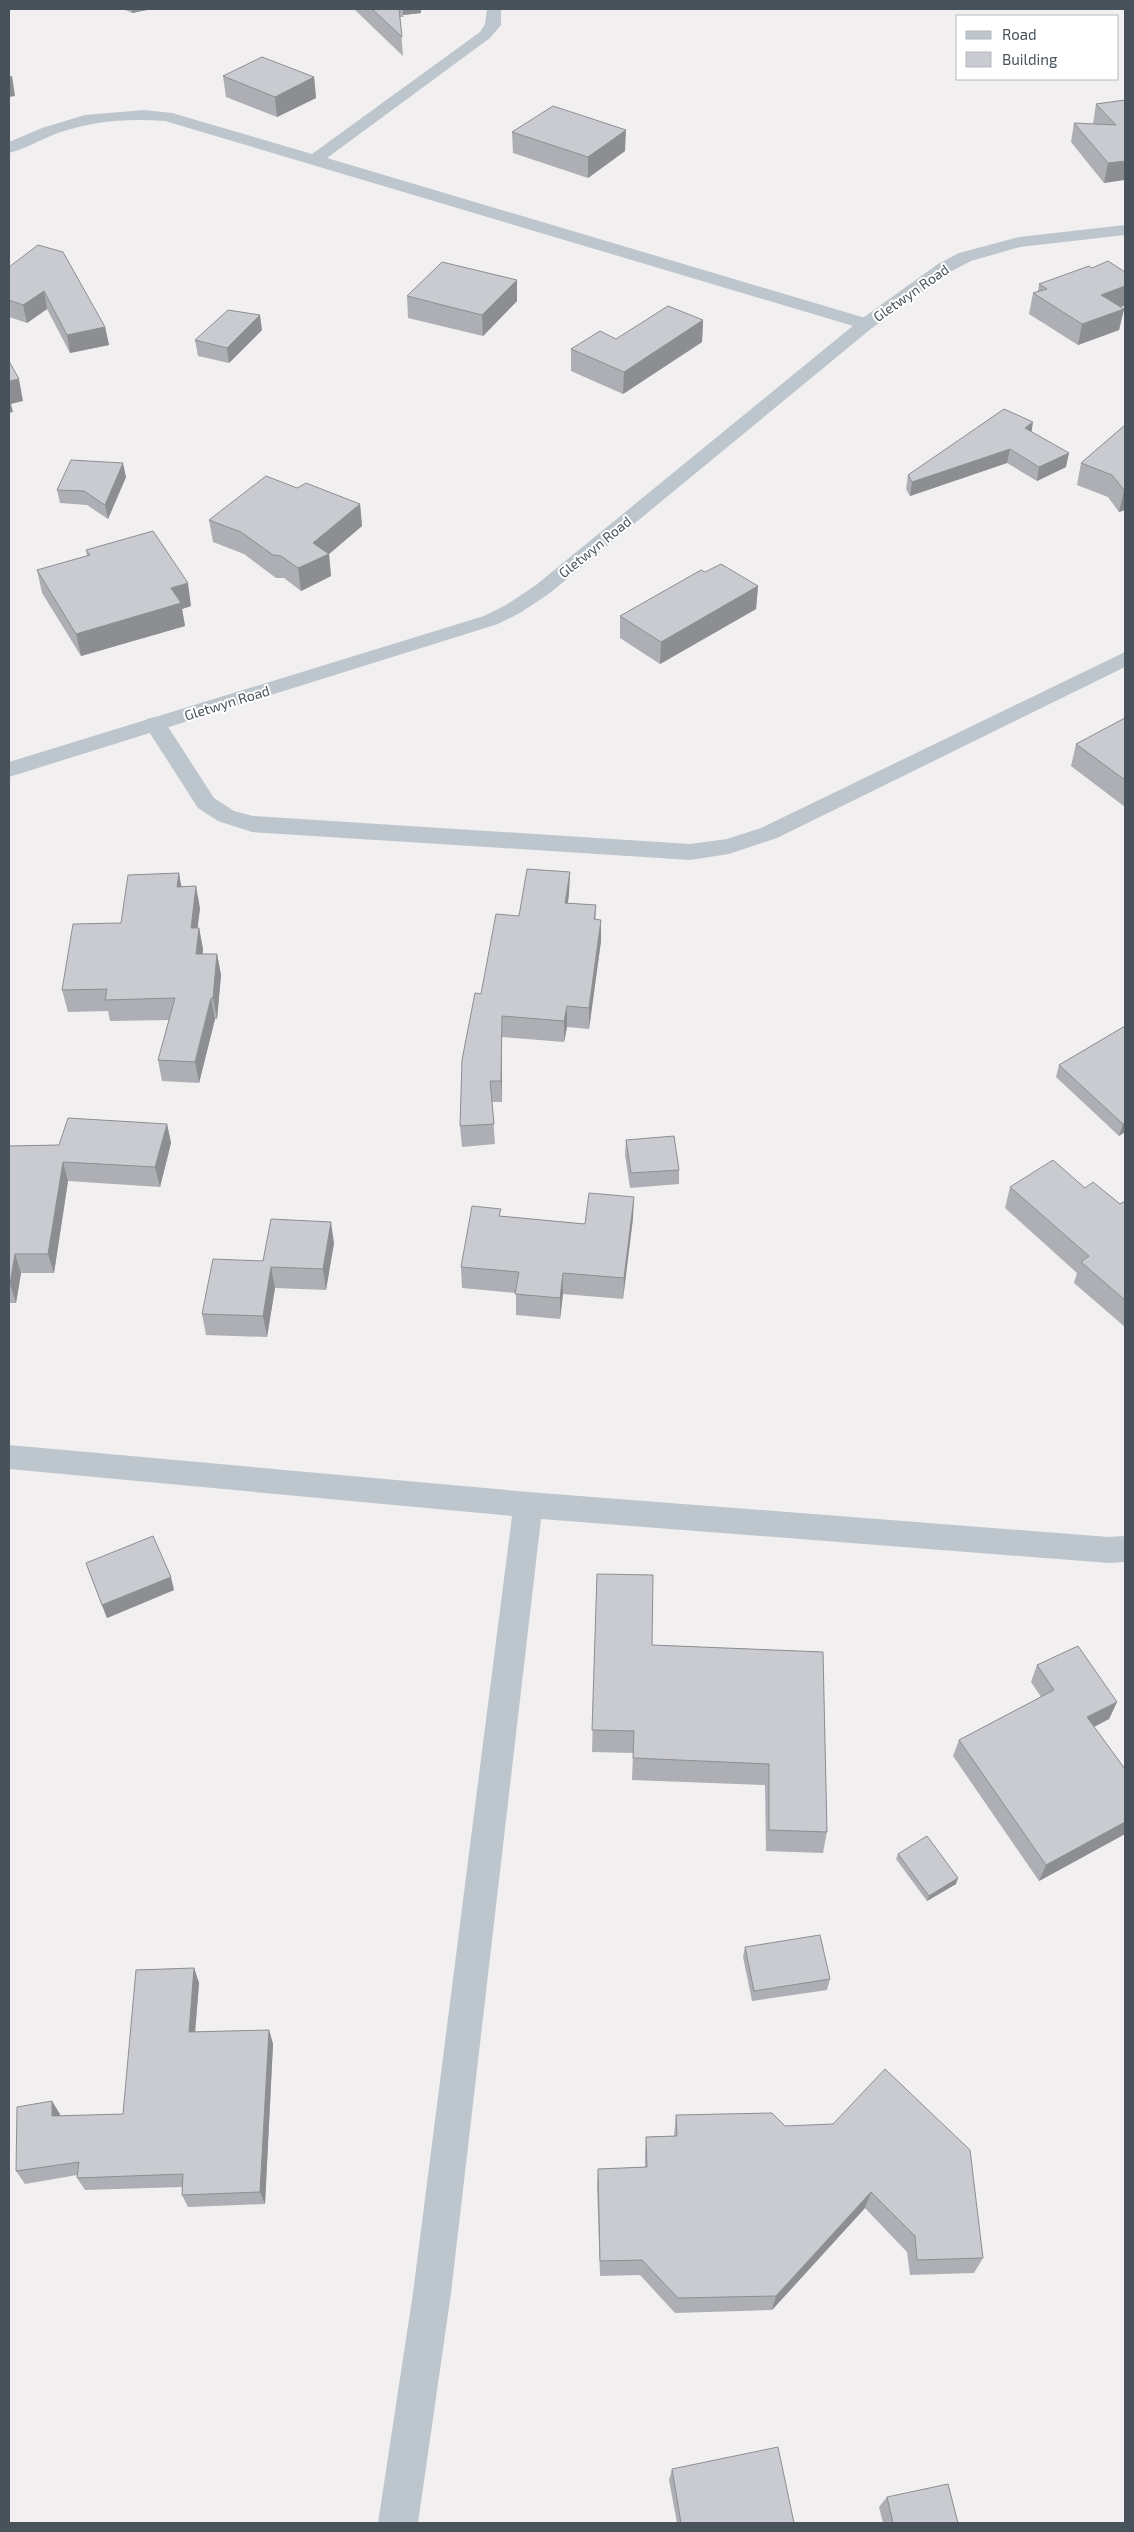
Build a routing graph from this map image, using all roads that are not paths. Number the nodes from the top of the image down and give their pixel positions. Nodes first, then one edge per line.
1 (494, 9) edge
2 (9, 148) edge
3 (314, 160) junction
4 (1125, 230) edge
5 (866, 324) junction
6 (1125, 659) edge
7 (155, 724) junction
8 (9, 770) edge
9 (9, 1457) edge
10 (528, 1505) junction
11 (1125, 1549) edge
12 (398, 2523) edge

1 - 3 street
2 - 3 street
3 - 5 street
4 - 5 street, Gletwyn Road
5 - 7 street, Gletwyn Road
6 - 7 street
7 - 8 street, Gletwyn Road
9 - 10 street
10 - 11 street
10 - 12 street

